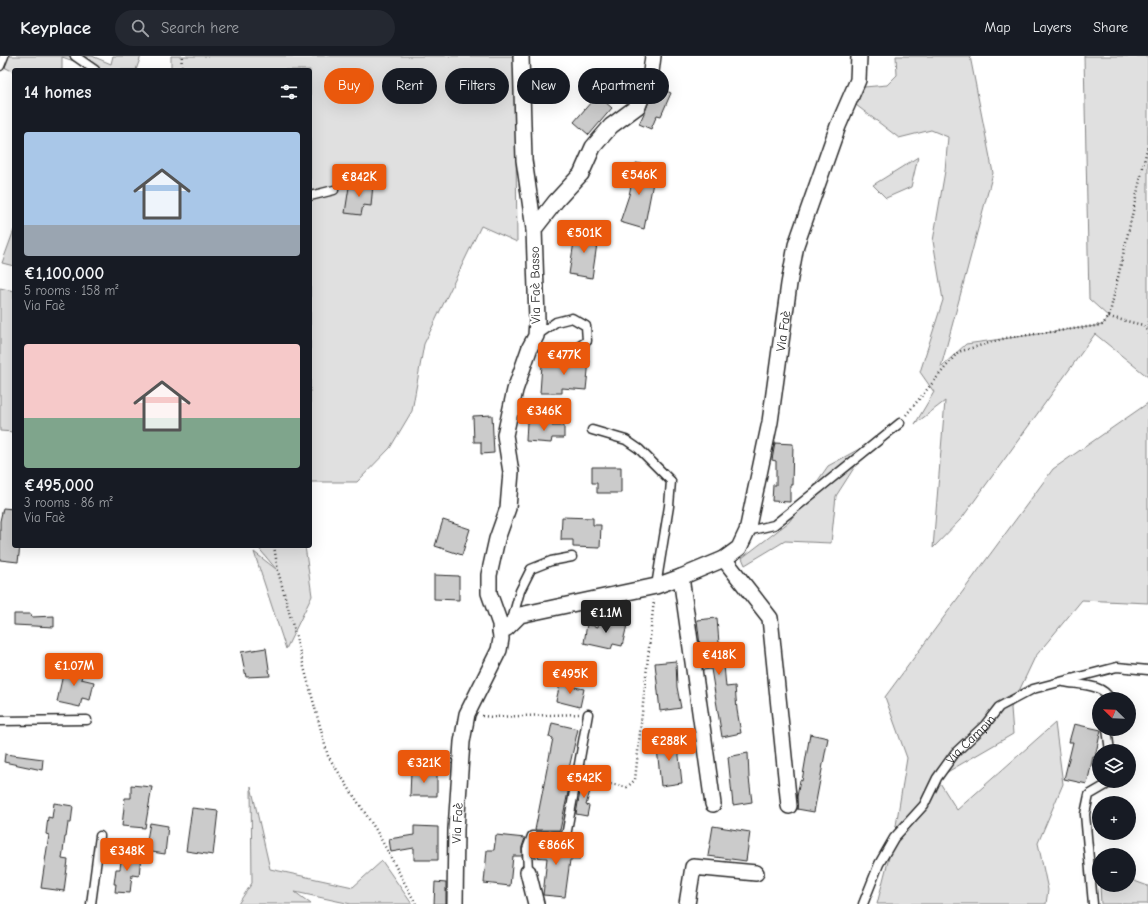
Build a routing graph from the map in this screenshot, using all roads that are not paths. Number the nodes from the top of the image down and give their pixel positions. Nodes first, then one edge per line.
1 (4, 56) edge
2 (75, 56) edge
3 (521, 56) edge
4 (653, 56) edge
5 (860, 56) edge
6 (0, 66) edge
7 (92, 68) edge
8 (334, 190) dead end
9 (312, 196) edge
10 (534, 229) junction
11 (536, 336) junction
12 (569, 353) dead end
13 (510, 411) junction
14 (543, 411) dead end
15 (900, 423) road end
16 (592, 430) dead end
17 (747, 531) junction
18 (572, 557) dead end
19 (724, 559) junction
20 (681, 577) junction
21 (656, 586) junction
22 (503, 626) junction
23 (1148, 670) edge
24 (1062, 682) junction
25 (1105, 692) edge
26 (588, 714) road end
27 (87, 720) dead end
28 (0, 721) edge
29 (1101, 788) edge
30 (713, 804) dead end
31 (789, 806) dead end
32 (100, 836) dead end
33 (528, 872) joint
34 (756, 873) dead end
35 (91, 904) edge
36 (455, 904) edge
37 (536, 904) edge
38 (687, 904) edge
39 (863, 904) edge
40 (1093, 904) edge

1 - 6 lane
2 - 7 lane
3 - 10 street, Via Faè Basso
4 - 10 street
5 - 17 street, Via Faè
8 - 9 lane
10 - 11 street, Via Faè Basso
11 - 12 lane
11 - 13 street, Via Faè Basso
13 - 14 lane
13 - 22 street, Via Faè Basso
15 - 17 lane
16 - 21 lane
17 - 19 street, Via Faè
18 - 22 lane
19 - 20 street, Via Faè
19 - 31 street
20 - 21 street, Via Faè
20 - 30 street
21 - 22 street, Via Faè
22 - 36 street, Via Faè
23 - 24 lane, Via Campin
24 - 25 lane
24 - 39 lane, Via Campin
26 - 33 lane
27 - 28 lane
29 - 40 lane
32 - 35 lane
33 - 37 street
34 - 38 street

